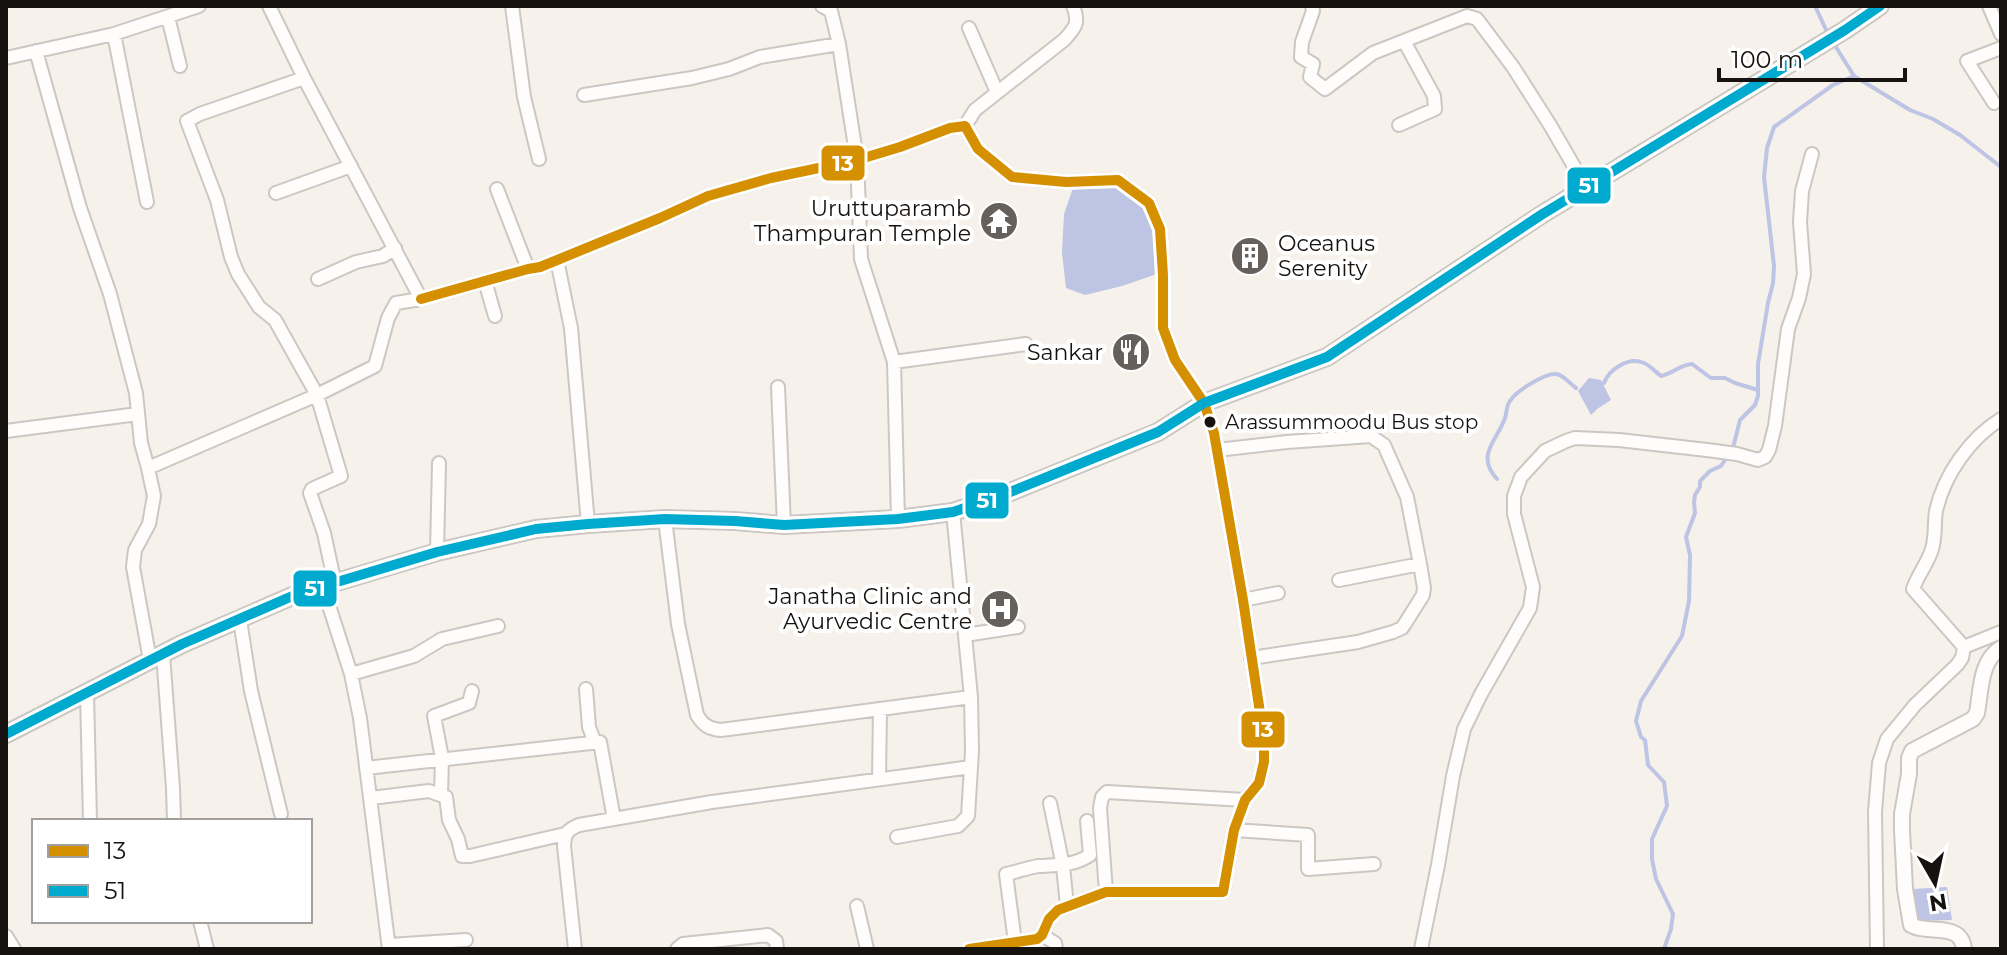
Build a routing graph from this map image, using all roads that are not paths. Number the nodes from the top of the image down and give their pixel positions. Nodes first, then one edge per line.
1 (199, 6) edge
2 (269, 6) edge
3 (512, 6) edge
4 (1073, 6) edge
5 (1312, 6) edge
6 (1989, 6) edge
7 (828, 8) edge
8 (1871, 9) edge
9 (168, 17) junction
10 (969, 28) dead end
11 (114, 34) junction
12 (2001, 34) edge
13 (1404, 41) junction
14 (839, 44) junction
15 (2001, 49) edge
16 (36, 51) junction
17 (6, 58) edge
18 (180, 66) dead end
19 (304, 78) junction
20 (997, 92) junction
21 (584, 95) dead end
22 (1994, 103) dead end
23 (1399, 125) dead end
24 (965, 126) junction
25 (1812, 154) dead end
26 (539, 159) dead end
27 (857, 160) junction
28 (351, 166) junction
29 (1586, 187) junction
30 (497, 189) dead end
31 (276, 193) dead end
32 (147, 202) dead end
33 (395, 248) junction
34 (557, 260) junction
35 (528, 269) junction
36 (318, 279) dead end
37 (485, 281) junction
38 (421, 299) junction
39 (495, 316) dead end
40 (1026, 344) dead end
41 (894, 362) junction
42 (778, 387) dead end
43 (317, 395) junction
44 (1204, 403) junction
45 (138, 414) junction
46 (2001, 419) edge
47 (6, 431) edge
48 (1217, 450) junction
49 (439, 463) dead end
50 (148, 468) junction
51 (953, 512) junction
52 (665, 519) junction
53 (898, 519) junction
54 (588, 524) junction
55 (784, 525) junction
56 (437, 552) junction
57 (1420, 564) junction
58 (1339, 580) dead end
59 (329, 585) junction
60 (1278, 593) dead end
61 (1243, 600) junction
62 (240, 620) junction
63 (498, 626) dead end
64 (1018, 627) dead end
65 (2001, 632) edge
66 (965, 635) junction
67 (1964, 647) junction
68 (2001, 648) edge
69 (156, 657) junction
70 (1251, 658) junction
71 (351, 674) junction
72 (586, 689) dead end
73 (472, 691) dead end
74 (87, 693) junction
75 (971, 697) junction
76 (880, 709) junction
77 (6, 734) edge
78 (595, 743) junction
79 (442, 758) junction
80 (971, 767) junction
81 (366, 768) junction
82 (879, 779) junction
83 (441, 795) junction
84 (371, 798) junction
85 (1245, 800) junction
86 (1050, 803) dead end
87 (281, 814) dead end
88 (90, 819) edge
89 (174, 819) edge
90 (614, 819) junction
91 (1087, 821) dead end
92 (1234, 830) junction
93 (565, 834) junction
94 (897, 837) dead end
95 (1374, 864) dead end
96 (1063, 866) junction
97 (1106, 892) junction
98 (857, 906) dead end
99 (1067, 906) junction
100 (200, 923) edge
101 (1042, 935) junction
102 (6, 936) edge
103 (466, 940) dead end
104 (1015, 942) junction
105 (389, 947) edge
106 (14, 949) edge
107 (207, 949) edge
108 (575, 949) edge
109 (677, 949) edge
110 (777, 949) edge
111 (867, 949) edge
112 (969, 949) edge
113 (1056, 949) edge
114 (1421, 949) edge
115 (1877, 949) edge
116 (1964, 949) edge

1 - 9 street
2 - 19 street
3 - 26 street
4 - 20 street
5 - 13 street
6 - 12 street
7 - 14 street
8 - 29 main road
9 - 11 street
9 - 18 street
10 - 20 street
11 - 16 street
11 - 32 street
13 - 23 street
13 - 29 street
14 - 21 street
14 - 27 street
15 - 22 street
16 - 17 street
16 - 45 street
19 - 28 street
19 - 43 street
20 - 24 street
24 - 27 street
24 - 44 street
25 - 114 street
27 - 34 street
27 - 41 street
28 - 31 street
28 - 33 street
29 - 44 main road
30 - 35 street
33 - 36 street
33 - 38 street
34 - 35 street
34 - 54 street
35 - 37 street
37 - 38 street
37 - 39 street
38 - 43 street
40 - 41 street
41 - 53 street
42 - 55 street
43 - 50 street
43 - 59 street
44 - 48 street
44 - 51 main road
45 - 47 street
45 - 50 street
46 - 67 street
48 - 57 street
48 - 61 street
49 - 56 street
50 - 69 street
51 - 53 main road
51 - 66 street
52 - 54 main road
52 - 55 main road
52 - 76 street
53 - 55 main road
54 - 56 main road
56 - 59 main road
57 - 58 street
57 - 70 street
59 - 62 main road
59 - 71 street
60 - 61 street
61 - 70 street
62 - 69 main road
62 - 87 street
63 - 71 street
64 - 66 street
65 - 67 street
66 - 75 street
67 - 115 street
68 - 116 street
69 - 74 main road
69 - 89 street
70 - 85 street
71 - 81 street
72 - 78 street
73 - 79 street
74 - 77 main road
74 - 88 street
75 - 76 street
75 - 80 street
76 - 82 street
78 - 79 street
78 - 90 street
79 - 81 street
79 - 83 street
80 - 82 street
80 - 94 street
81 - 84 street
82 - 90 street
83 - 84 street
83 - 93 street
84 - 105 street
85 - 92 street
85 - 97 street
86 - 96 street
90 - 93 street
91 - 96 street
92 - 95 street
92 - 97 street
93 - 108 street
96 - 99 street
96 - 104 street
97 - 99 street
98 - 111 street
99 - 101 street
100 - 107 street
101 - 104 street
101 - 113 street
102 - 106 street
103 - 105 street
104 - 112 street
109 - 110 street

